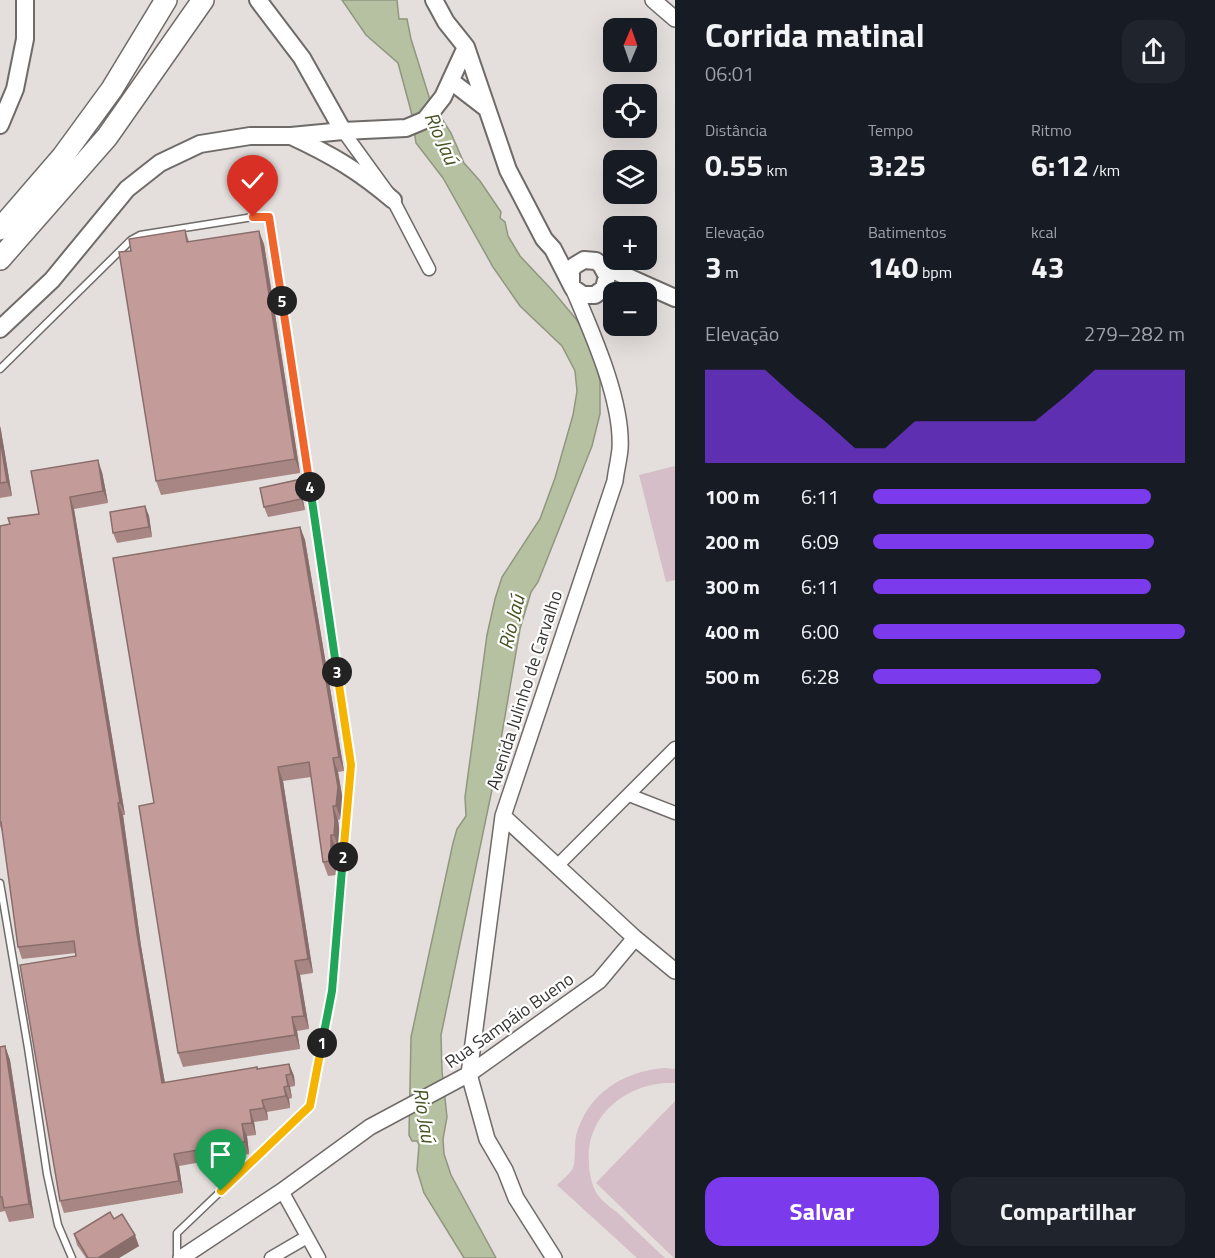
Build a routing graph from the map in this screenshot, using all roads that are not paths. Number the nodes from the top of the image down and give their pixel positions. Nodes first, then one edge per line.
1 (25, 0) edge
2 (166, 0) edge
3 (258, 0) edge
4 (434, 0) edge
5 (447, 0) edge
6 (653, 0) edge
7 (202, 2) edge
8 (675, 19) edge
9 (446, 22) junction
10 (466, 47) junction
11 (451, 81) junction
12 (487, 108) junction
13 (0, 125) edge
14 (350, 130) junction
15 (291, 136) junction
16 (393, 200) junction
17 (0, 229) edge
18 (548, 244) junction
19 (0, 259) edge
20 (594, 262) junction
21 (429, 269) dead end
22 (641, 282) edge
23 (572, 286) junction
24 (602, 290) junction
25 (657, 290) edge
26 (675, 298) edge
27 (589, 325) junction
28 (0, 329) edge
29 (0, 369) edge
30 (675, 748) edge
31 (629, 795) junction
32 (675, 813) edge
33 (503, 816) junction
34 (558, 865) junction
35 (0, 883) edge
36 (635, 938) junction
37 (675, 971) edge
38 (469, 1074) junction
39 (282, 1191) junction
40 (307, 1237) junction
41 (72, 1258) edge
42 (177, 1258) edge
43 (181, 1258) edge
44 (271, 1258) edge
45 (319, 1258) edge
46 (554, 1258) edge

1 - 13 main road
2 - 17 highway
3 - 14 main road
4 - 9 main road, Avenida Julinho de Carvalho
5 - 9 main road
6 - 8 street
7 - 19 highway
9 - 10 main road, Avenida Julinho de Carvalho
10 - 11 main road
10 - 12 main road, Avenida Julinho de Carvalho
11 - 12 main road
11 - 14 main road
12 - 18 main road, Avenida Julinho de Carvalho
14 - 15 main road
14 - 16 street
15 - 16 main road
15 - 28 main road
16 - 21 street
18 - 20 main road
18 - 23 main road, Avenida Julinho de Carvalho
20 - 22 main road
20 - 23 main road
20 - 24 main road
23 - 24 main road
23 - 27 street, Avenida Julinho de Carvalho
24 - 27 street
25 - 26 main road
27 - 33 street, Avenida Julinho de Carvalho
29 - 42 lane
30 - 31 street
31 - 32 street
31 - 34 street
33 - 34 street
33 - 38 street, Avenida Julinho de Carvalho
34 - 36 street
35 - 41 lane
36 - 37 street
36 - 38 street, Rua Sampáio Bueno
38 - 39 street, Rua Sampáio Bueno
38 - 46 street
39 - 40 street
39 - 43 street, Rua Sampáio Bueno
40 - 44 street
40 - 45 street

